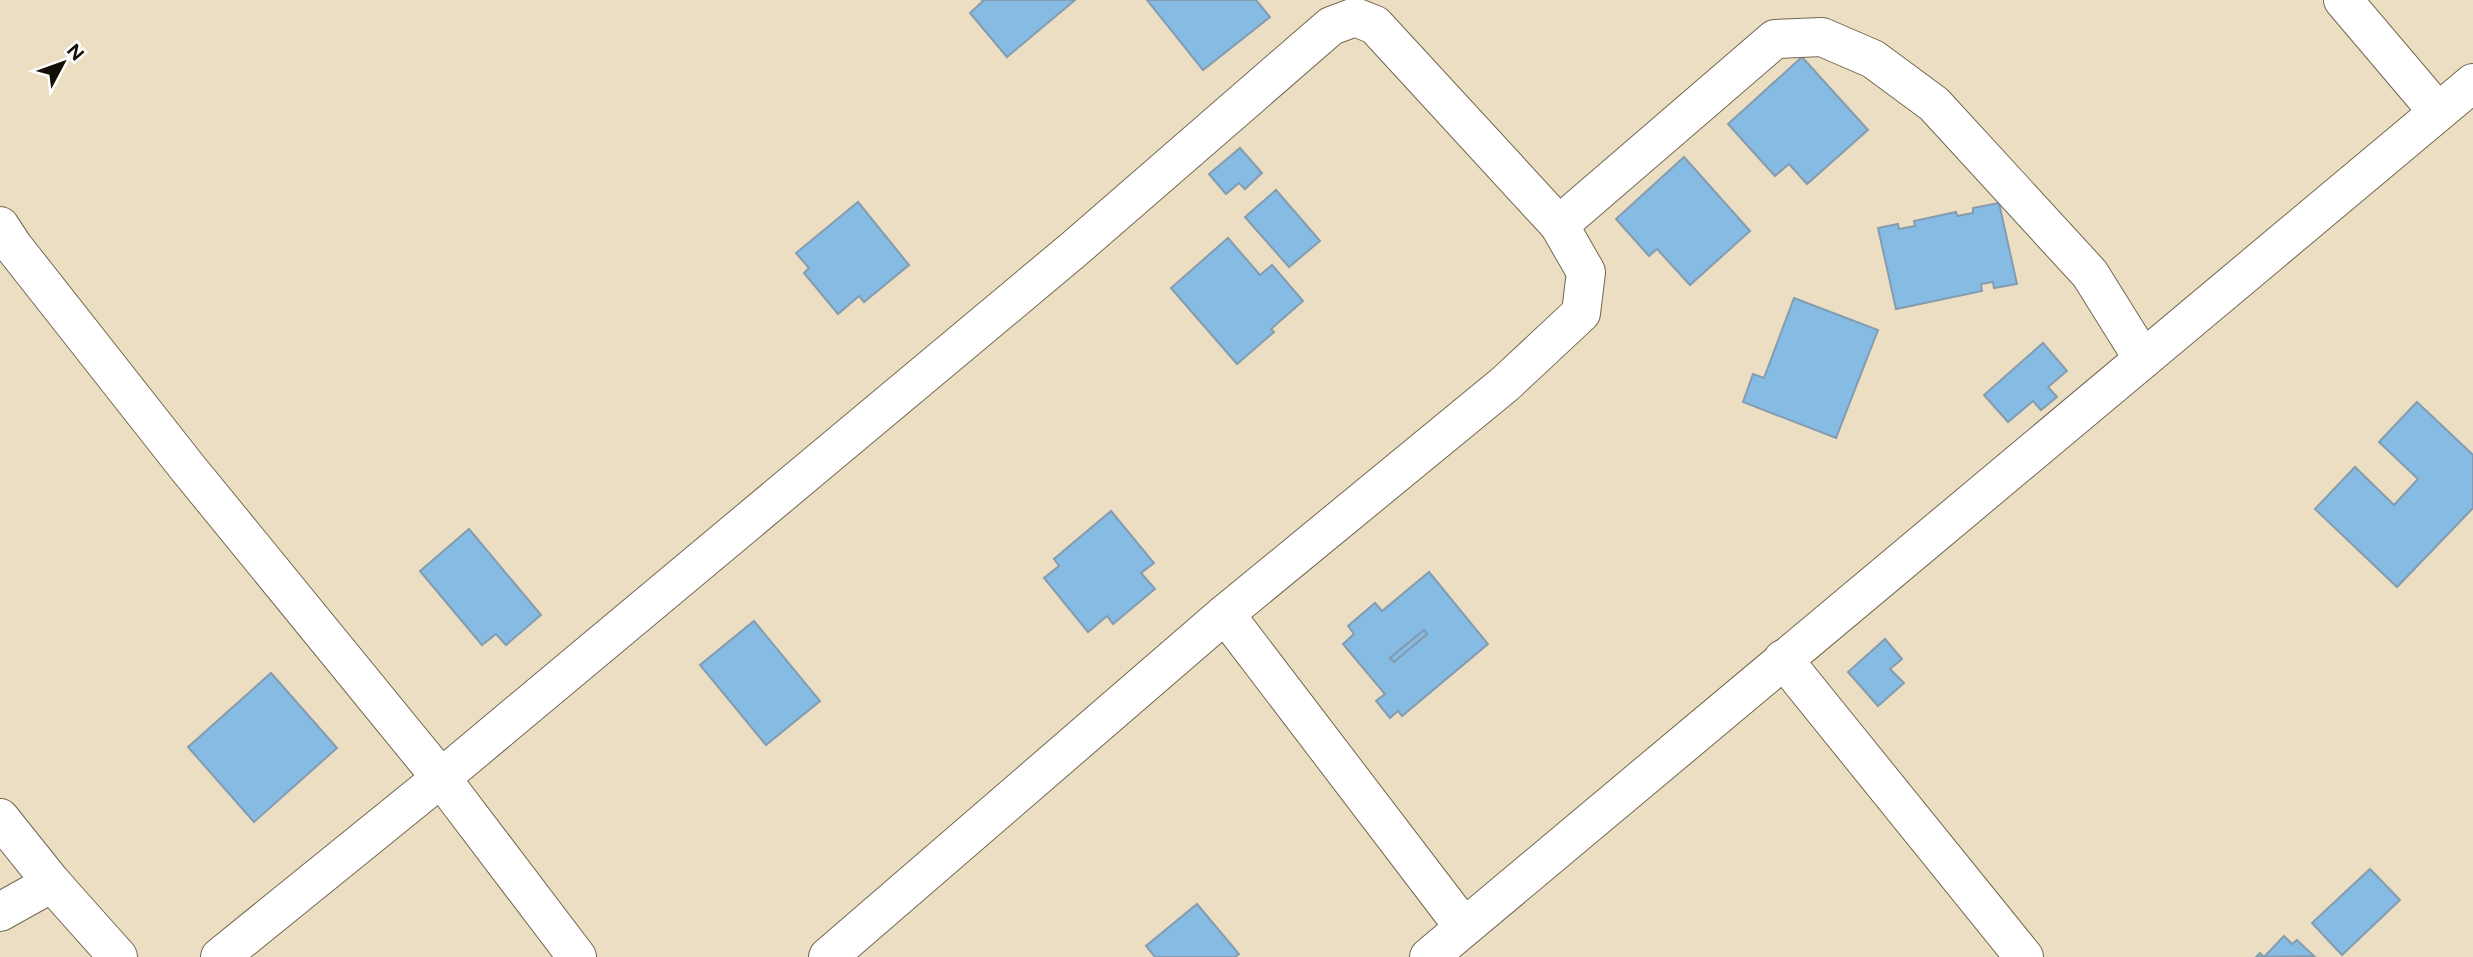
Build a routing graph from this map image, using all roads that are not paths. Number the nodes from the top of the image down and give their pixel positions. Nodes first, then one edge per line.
1 (2343, 0) edge
2 (1348, 8) edge
3 (2473, 83) edge
4 (2438, 113) junction
5 (1559, 225) junction
6 (0, 226) edge
7 (2143, 359) junction
8 (1225, 614) junction
9 (1783, 659) junction
10 (442, 778) junction
11 (0, 818) edge
12 (52, 883) junction
13 (0, 912) edge
14 (1463, 926) junction
15 (118, 957) edge
16 (220, 957) edge
17 (577, 957) edge
18 (828, 957) edge
19 (1429, 957) edge
20 (2024, 957) edge

1 - 4 street
2 - 5 street
2 - 10 street
3 - 4 street
4 - 7 street
5 - 7 street
5 - 8 street
6 - 10 street
7 - 9 street
8 - 14 street
8 - 18 street
9 - 14 street
9 - 20 street
10 - 16 street
10 - 17 street
11 - 12 street
12 - 13 street
12 - 15 street
14 - 19 street

